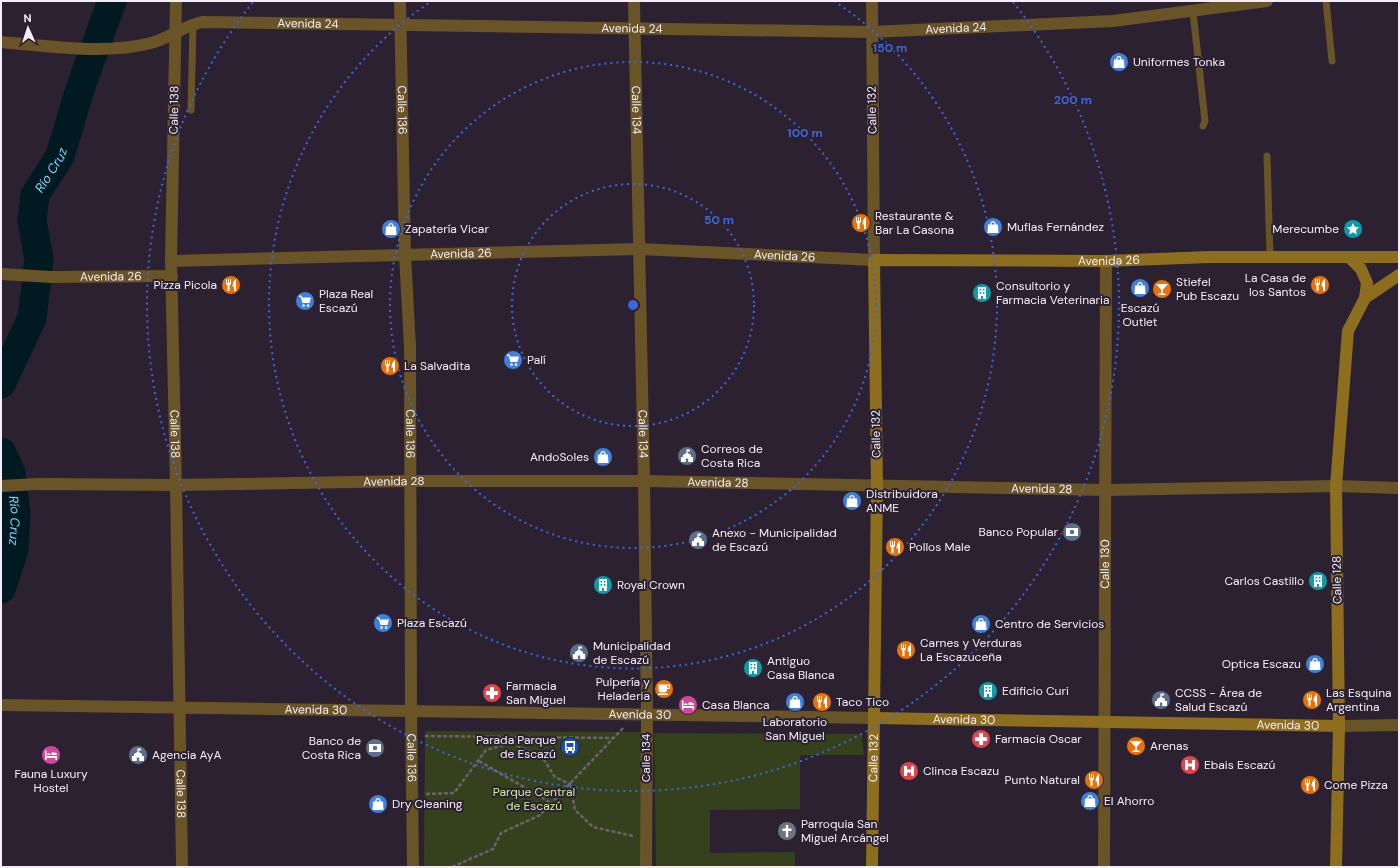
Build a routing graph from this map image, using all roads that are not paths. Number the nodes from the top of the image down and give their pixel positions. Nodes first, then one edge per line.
1 (176, 1) edge
2 (400, 1) edge
3 (634, 1) edge
4 (872, 1) edge
5 (1267, 1) edge
6 (1326, 1) edge
7 (1193, 12) junction
8 (193, 24) junction
9 (401, 26) junction
10 (634, 28) junction
11 (871, 32) junction
12 (175, 33) junction
13 (1, 42) edge
14 (1332, 61) dead end
15 (191, 110) dead end
16 (1203, 126) dead end
17 (1267, 156) dead end
18 (639, 249) junction
19 (405, 255) junction
20 (1270, 257) junction
21 (1349, 257) junction
22 (1399, 257) edge
23 (874, 260) junction
24 (171, 261) junction
25 (1106, 261) junction
26 (1, 274) edge
27 (1399, 274) edge
28 (172, 276) junction
29 (1365, 298) junction
30 (409, 481) junction
31 (644, 481) junction
32 (176, 485) junction
33 (1, 486) edge
34 (877, 486) junction
35 (1336, 486) junction
36 (1399, 488) edge
37 (1106, 490) junction
38 (1, 705) edge
39 (179, 707) junction
40 (410, 712) junction
41 (647, 715) junction
42 (874, 718) junction
43 (1104, 721) junction
44 (1399, 725) edge
45 (1339, 726) junction
46 (182, 867) edge
47 (413, 867) edge
48 (646, 867) edge
49 (872, 867) edge
50 (1104, 867) edge
51 (1336, 867) edge

1 - 12 street, Calle 138
2 - 9 street, Calle 136
3 - 10 street, Calle 134
4 - 11 street, Calle 132
5 - 7 street, Avenida 24
6 - 14 lane
7 - 11 street, Avenida 24
7 - 16 lane
8 - 9 street, Avenida 24
8 - 12 street, Avenida 24
8 - 15 lane
9 - 10 street, Avenida 24
9 - 19 street, Calle 136
10 - 11 street, Avenida 24
10 - 18 street, Calle 134
11 - 23 street, Calle 132
12 - 13 street, Avenida 24
12 - 24 street, Calle 138
17 - 20 lane
18 - 19 street, Avenida 26
18 - 23 street, Avenida 26
18 - 31 street, Calle 134
19 - 24 street, Avenida 26
19 - 30 street, Calle 136
20 - 21 main road, Avenida 26
20 - 25 main road, Avenida 26
21 - 22 main road, Avenida 26
21 - 29 main road
23 - 25 main road, Avenida 26
23 - 34 main road, Calle 132
24 - 28 street, Calle 138
25 - 37 street, Calle 130
26 - 28 street, Avenida 26
27 - 29 main road
28 - 32 street, Calle 138
29 - 35 main road, Calle 128
30 - 31 street, Avenida 28
30 - 32 street, Avenida 28
30 - 40 street, Calle 136
31 - 34 street, Avenida 28
31 - 41 street, Calle 134
32 - 33 street, Avenida 28
32 - 39 street, Calle 138
34 - 37 street, Avenida 28
34 - 42 main road, Calle 132
35 - 36 street, Avenida 28
35 - 37 street, Avenida 28
35 - 45 main road, Calle 128
37 - 43 street, Calle 130
38 - 39 street, Avenida 30
39 - 40 street, Avenida 30
39 - 46 street, Calle 138
40 - 41 street, Avenida 30
40 - 47 street, Calle 136
41 - 42 street, Avenida 30
41 - 48 street, Calle 134
42 - 43 main road, Avenida 30
42 - 49 main road, Calle 132
43 - 45 main road, Avenida 30
43 - 50 street, Calle 130
44 - 45 street, Avenida 30
45 - 51 main road, Calle 128

